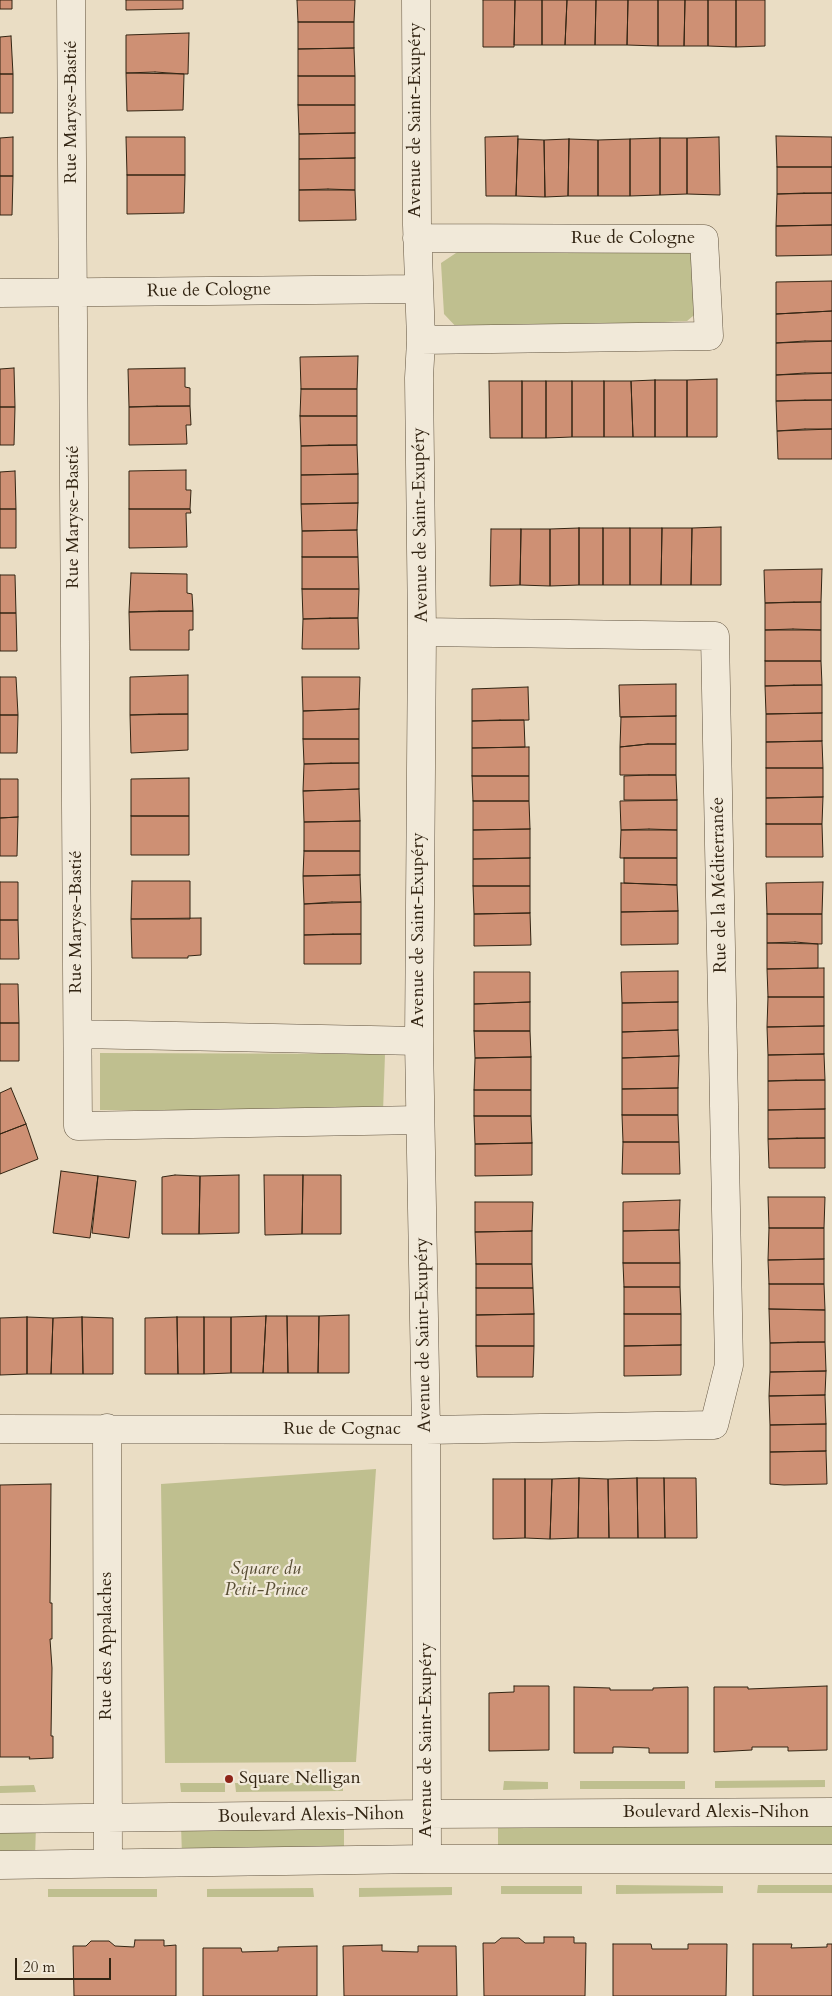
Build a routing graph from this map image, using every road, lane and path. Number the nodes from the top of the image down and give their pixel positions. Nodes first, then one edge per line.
1 (71, 0) edge
2 (416, 0) edge
3 (417, 238) junction
4 (418, 289) junction
5 (73, 292) junction
6 (0, 293) edge
7 (420, 340) junction
8 (422, 632) junction
9 (78, 1034) junction
10 (418, 1042) junction
11 (420, 1120) junction
12 (714, 1425) joint
13 (107, 1428) junction
14 (0, 1429) edge
15 (426, 1430) junction
16 (832, 1812) edge
17 (427, 1814) junction
18 (0, 1819) edge
19 (108, 1819) junction
20 (832, 1859) edge
21 (427, 1860) junction
22 (108, 1863) junction
23 (0, 1865) edge

1 - 5 street, Rue Maryse-Bastié
2 - 3 street, Avenue de Saint-Exupéry
3 - 4 street, Avenue de Saint-Exupéry
3 - 7 street, Rue de Cologne
4 - 5 street, Rue de Cologne
4 - 7 street, Avenue de Saint-Exupéry
5 - 6 street, Rue de Cologne
5 - 9 street, Rue Maryse-Bastié
7 - 8 street, Avenue de Saint-Exupéry
8 - 10 street, Avenue de Saint-Exupéry
8 - 12 street, Rue de la Méditerranée
9 - 10 street
9 - 11 street, Rue Maryse-Bastié
10 - 11 street, Avenue de Saint-Exupéry
11 - 15 street, Avenue de Saint-Exupéry
12 - 15 street, Rue de Cognac
13 - 14 street, Rue de Cognac
13 - 15 street, Rue de Cognac
13 - 19 street, Rue des Appalaches
15 - 17 street, Avenue de Saint-Exupéry
16 - 17 street, Boulevard Alexis-Nihon
17 - 19 street, Boulevard Alexis-Nihon
17 - 21 street, Avenue de Saint-Exupéry
18 - 19 street, Boulevard Alexis-Nihon
19 - 22 street, Rue des Appalaches
20 - 21 street
21 - 22 street
22 - 23 street

